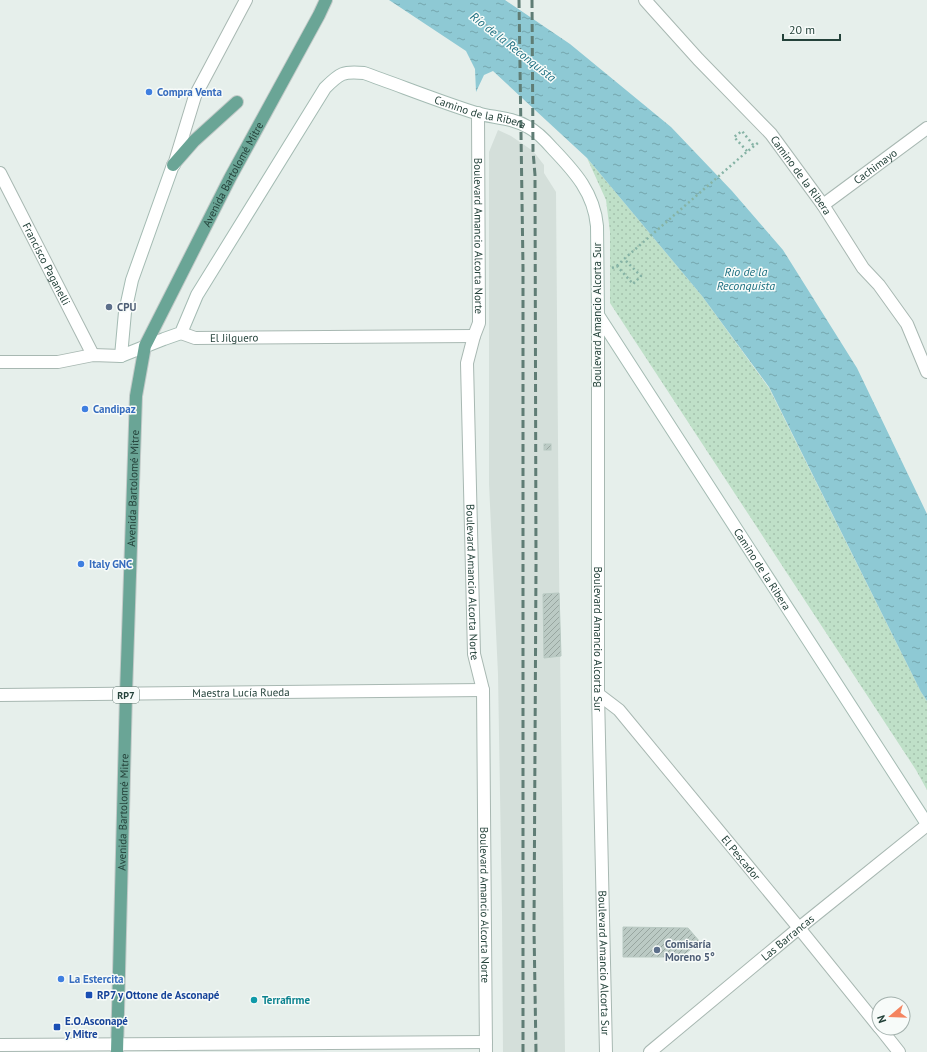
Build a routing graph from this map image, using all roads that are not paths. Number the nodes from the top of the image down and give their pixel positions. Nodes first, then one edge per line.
1 (246, 0) edge
2 (326, 0) edge
3 (646, 0) edge
4 (237, 102) dead end
5 (478, 113) junction
6 (927, 128) edge
7 (173, 165) junction
8 (0, 172) edge
9 (823, 205) junction
10 (597, 226) joint
11 (598, 315) junction
12 (181, 333) junction
13 (474, 336) junction
14 (145, 346) junction
15 (93, 355) junction
16 (121, 356) junction
17 (0, 362) edge
18 (927, 372) edge
19 (483, 690) junction
20 (126, 694) junction
21 (598, 694) junction
22 (0, 695) edge
23 (927, 825) edge
24 (799, 928) junction
25 (871, 1018) edge
26 (886, 1036) edge
27 (0, 1045) edge
28 (486, 1047) edge
29 (117, 1048) edge
30 (606, 1052) edge
31 (650, 1052) edge
32 (899, 1052) edge

1 - 7 street
2 - 14 main road, Avenida Bartolomé Mitre
3 - 9 street, Camino de la Ribera
4 - 7 main road
5 - 10 street, Camino de la Ribera
5 - 12 street, Camino de la Ribera
5 - 13 street, Boulevard Amancio Alcorta Norte
6 - 9 street, Cachimayo
7 - 16 street
8 - 15 street, Francisco Paganelli
9 - 18 street, Camino de la Ribera
10 - 11 street, Boulevard Amancio Alcorta Sur
11 - 21 street, Boulevard Amancio Alcorta Sur
11 - 23 street, Camino de la Ribera
12 - 13 street, El Jilguero
12 - 14 street
13 - 19 street, Boulevard Amancio Alcorta Norte
14 - 16 street
14 - 20 main road, Avenida Bartolomé Mitre / RP7
15 - 16 street
15 - 17 street
19 - 20 street, Maestra Lucía Rueda
19 - 28 street, Boulevard Amancio Alcorta Norte
20 - 22 street, Maestra Lucía Rueda
20 - 29 main road, Avenida Bartolomé Mitre / RP7
21 - 24 street, El Pescador
21 - 30 street, Boulevard Amancio Alcorta Sur
23 - 24 street, Las Barrancas
24 - 25 street, El Pescador
24 - 31 street, Las Barrancas
26 - 32 street, El Pescador
27 - 29 street
28 - 29 street

